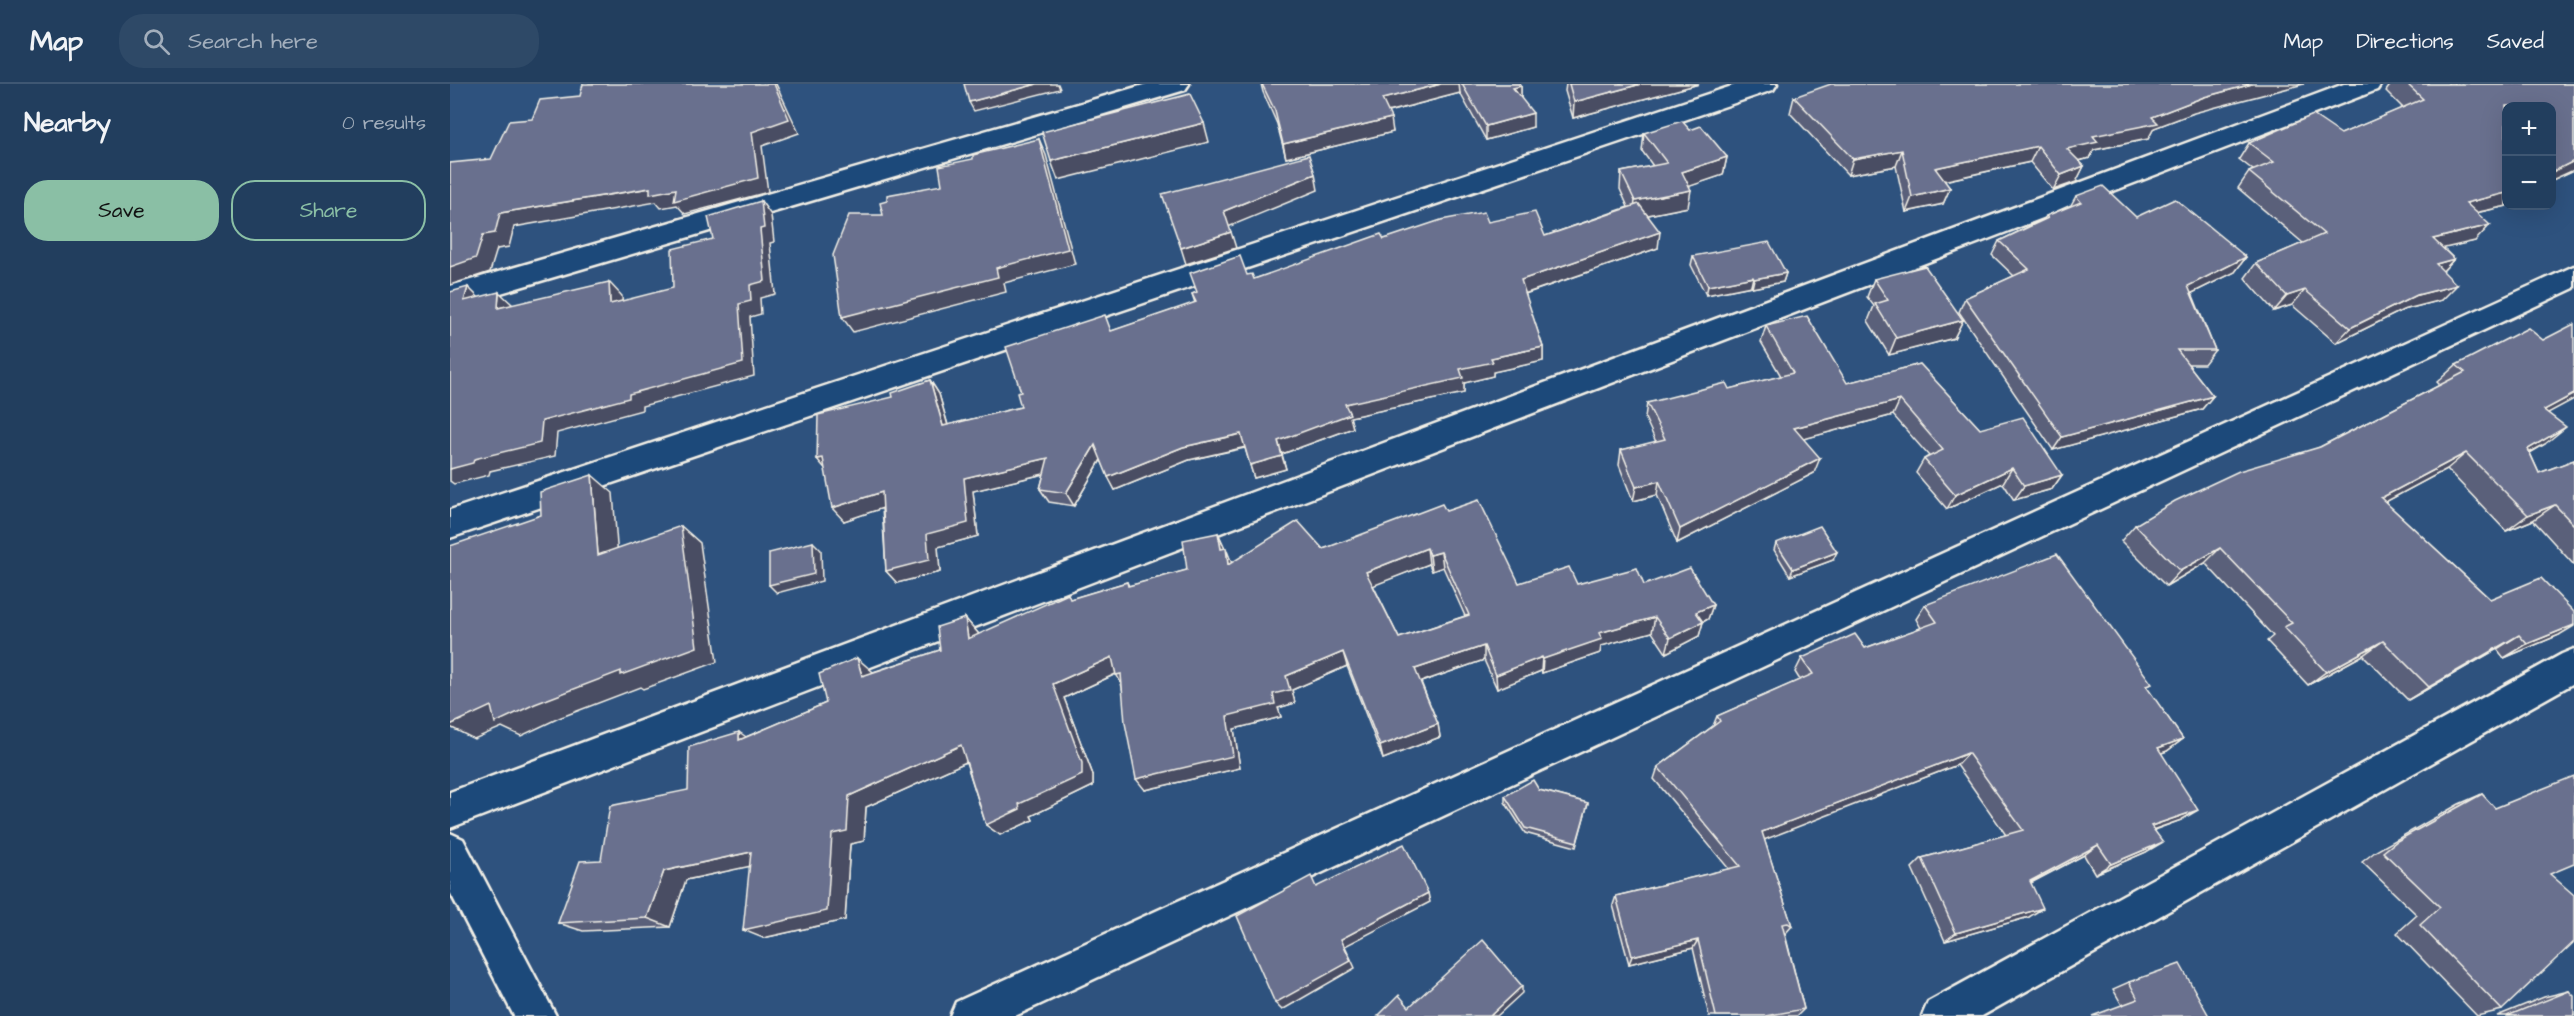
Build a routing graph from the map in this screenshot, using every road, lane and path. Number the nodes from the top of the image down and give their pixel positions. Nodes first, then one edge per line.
1 (1176, 84) edge
2 (1764, 84) edge
3 (2368, 84) edge
4 (2574, 276) edge
5 (450, 297) edge
6 (450, 524) edge
7 (2574, 665) edge
8 (450, 810) edge
9 (450, 852) edge
10 (536, 1016) edge
11 (970, 1016) edge
12 (1942, 1016) edge

1 - 5 street
2 - 6 street
3 - 8 street
4 - 11 street
7 - 12 street
9 - 10 street

